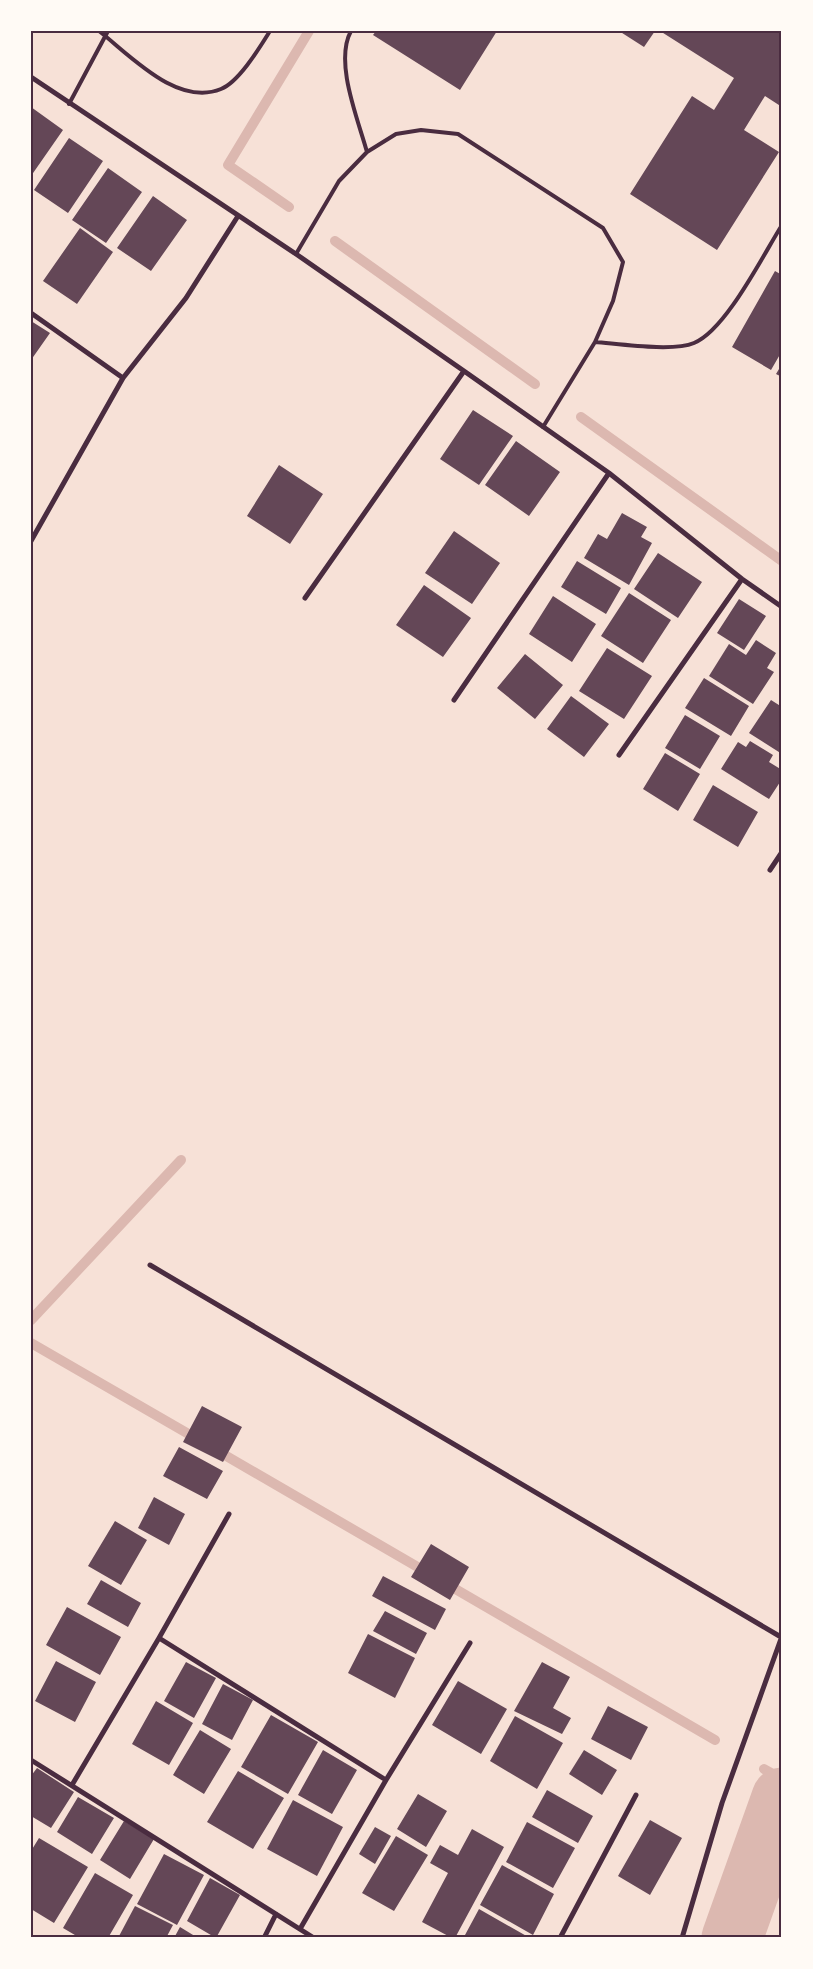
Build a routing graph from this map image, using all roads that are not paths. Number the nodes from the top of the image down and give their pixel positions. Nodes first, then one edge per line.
1 (99, 31) edge
2 (108, 31) edge
3 (270, 31) edge
4 (352, 31) edge
5 (106, 36) junction
6 (31, 77) edge
7 (69, 104) junction
8 (367, 152) junction
9 (238, 216) junction
10 (782, 225) edge
11 (296, 254) junction
12 (31, 313) edge
13 (595, 342) junction
14 (464, 371) junction
15 (123, 378) junction
16 (543, 427) junction
17 (609, 473) junction
18 (31, 526) edge
19 (37, 530) junction
20 (31, 541) edge
21 (742, 579) junction
22 (305, 598) dead end
23 (782, 607) edge
24 (454, 700) dead end
25 (619, 755) dead end
26 (782, 852) edge
27 (770, 870) dead end
28 (150, 1264) dead end
29 (229, 1514) dead end
30 (782, 1637) edge
31 (159, 1638) junction
32 (470, 1644) dead end
33 (31, 1760) edge
34 (386, 1780) junction
35 (72, 1785) junction
36 (636, 1795) dead end
37 (276, 1914) junction
38 (300, 1929) junction
39 (264, 1938) edge
40 (314, 1938) edge
41 (560, 1938) edge
42 (682, 1938) edge

1 - 5 lane
2 - 5 lane
3 - 5 lane
4 - 8 lane
5 - 7 lane
6 - 7 street
7 - 9 street
8 - 11 lane
8 - 13 lane
9 - 11 street
9 - 15 street
10 - 13 lane
11 - 14 street
12 - 15 street
13 - 16 lane
14 - 16 street
14 - 22 street
15 - 19 street
16 - 17 street
17 - 21 street
17 - 24 street
18 - 19 street
19 - 20 street
21 - 23 street
21 - 25 street
26 - 27 street
28 - 30 street
29 - 31 street
30 - 42 street
31 - 34 street
31 - 35 street
32 - 34 street
33 - 35 street
34 - 38 street
35 - 37 street
36 - 41 street
37 - 38 street
37 - 39 street
38 - 40 street

